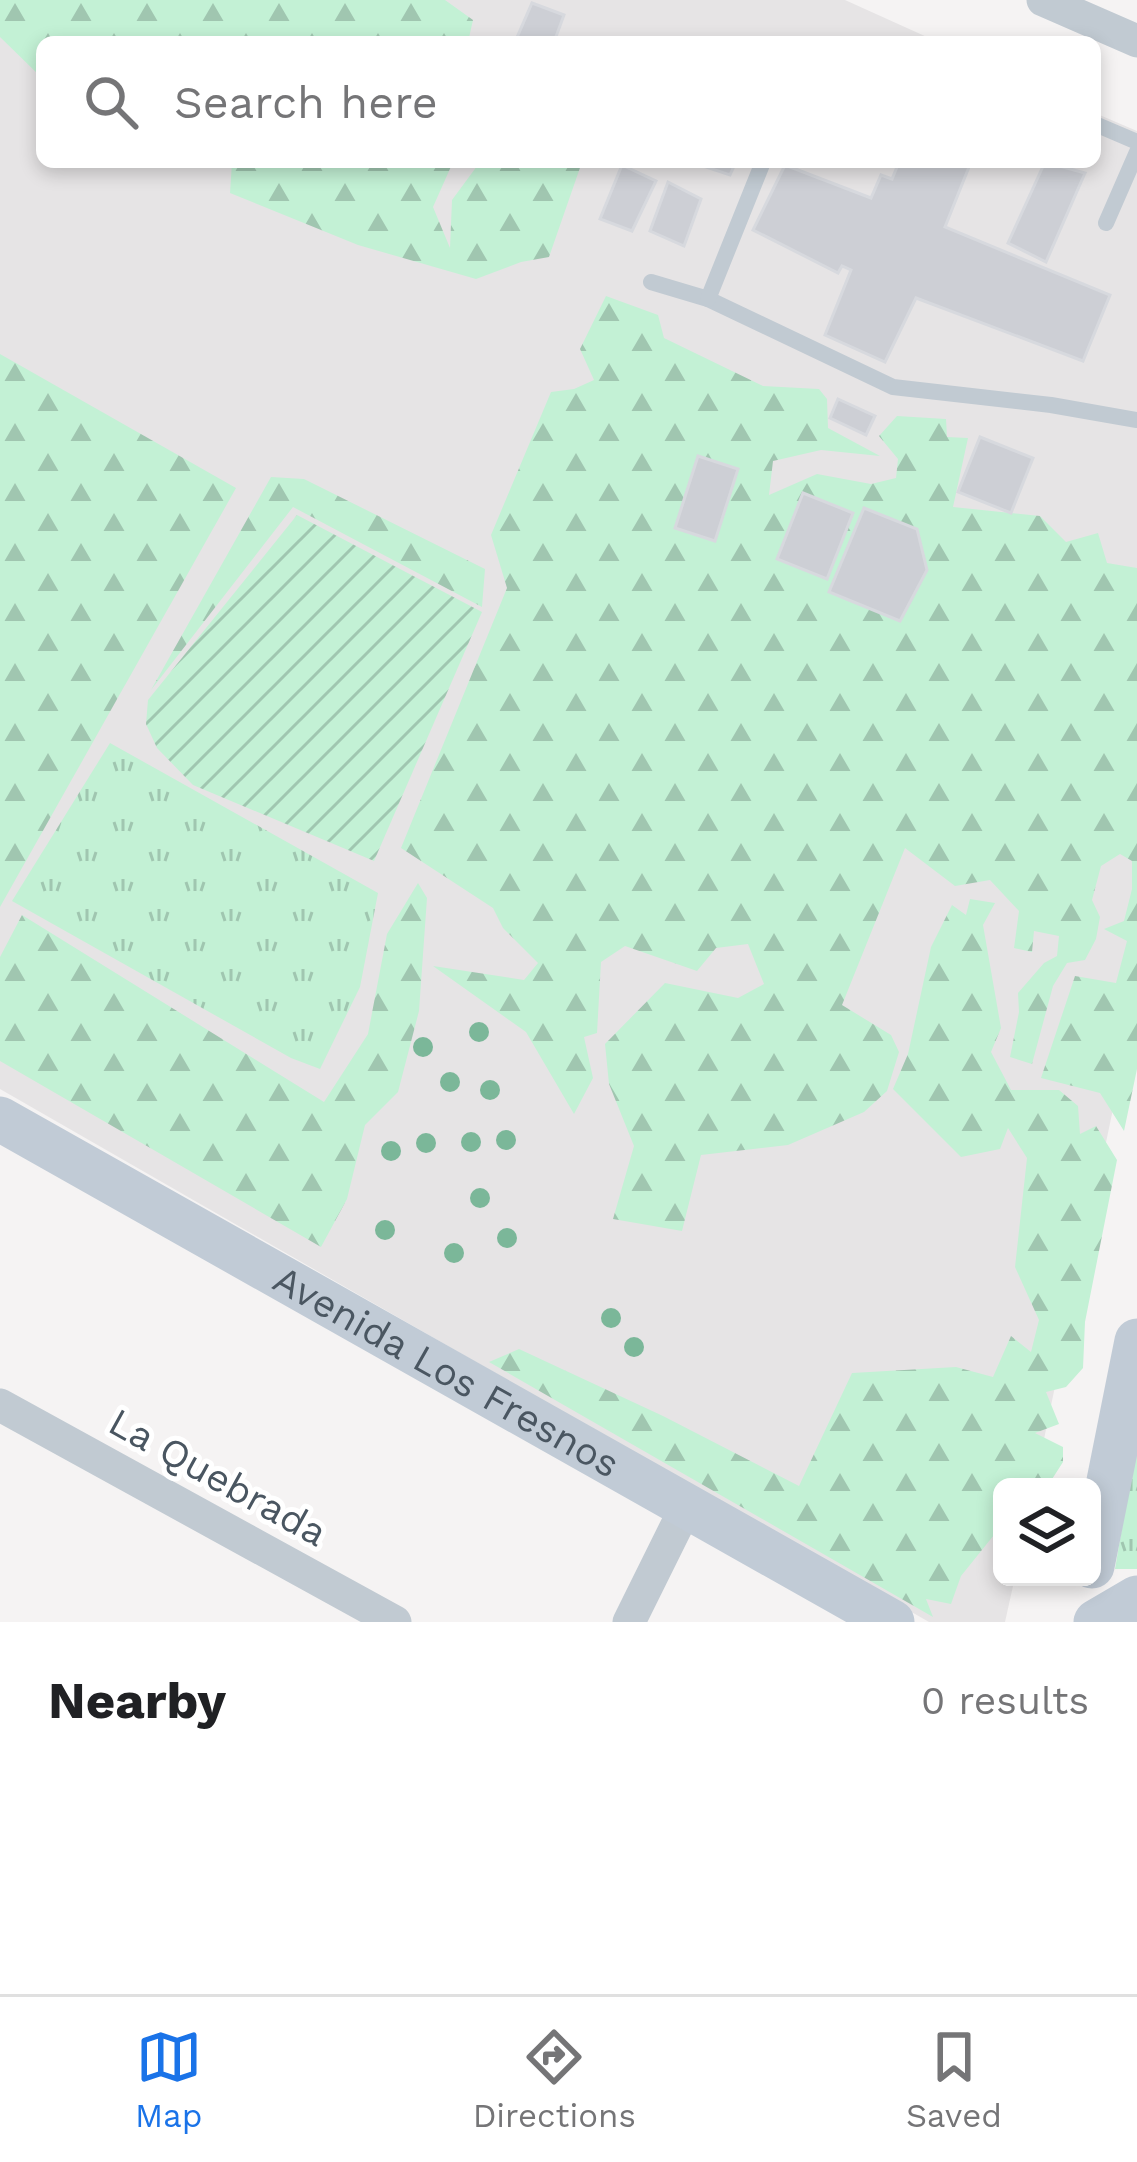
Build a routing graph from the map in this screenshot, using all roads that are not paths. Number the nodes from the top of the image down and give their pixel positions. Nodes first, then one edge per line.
1 (1043, 0) edge
2 (1137, 41) edge
3 (1101, 127) edge
4 (1137, 142) edge
5 (1137, 152) edge
6 (761, 168) edge
7 (1106, 223) dead end
8 (651, 282) dead end
9 (708, 299) junction
10 (1137, 420) edge
11 (0, 1119) edge
12 (0, 1151) edge
13 (1137, 1341) edge
14 (0, 1405) edge
15 (680, 1519) junction
16 (1101, 1521) edge
17 (1088, 1586) edge
18 (1137, 1598) edge
19 (384, 1619) edge
20 (629, 1622) edge
21 (835, 1622) edge
22 (892, 1622) edge
23 (1078, 1622) edge
24 (1096, 1622) edge

1 - 2 street
3 - 4 lane
5 - 7 lane
6 - 9 lane
8 - 9 lane
9 - 10 lane
11 - 15 main road, Avenida Los Fresnos
12 - 15 main road, Avenida Los Fresnos
13 - 16 main road
14 - 19 street, La Quebrada
15 - 20 street
15 - 21 main road, Avenida Los Fresnos
15 - 22 main road, Avenida Los Fresnos
17 - 23 main road
18 - 24 main road

